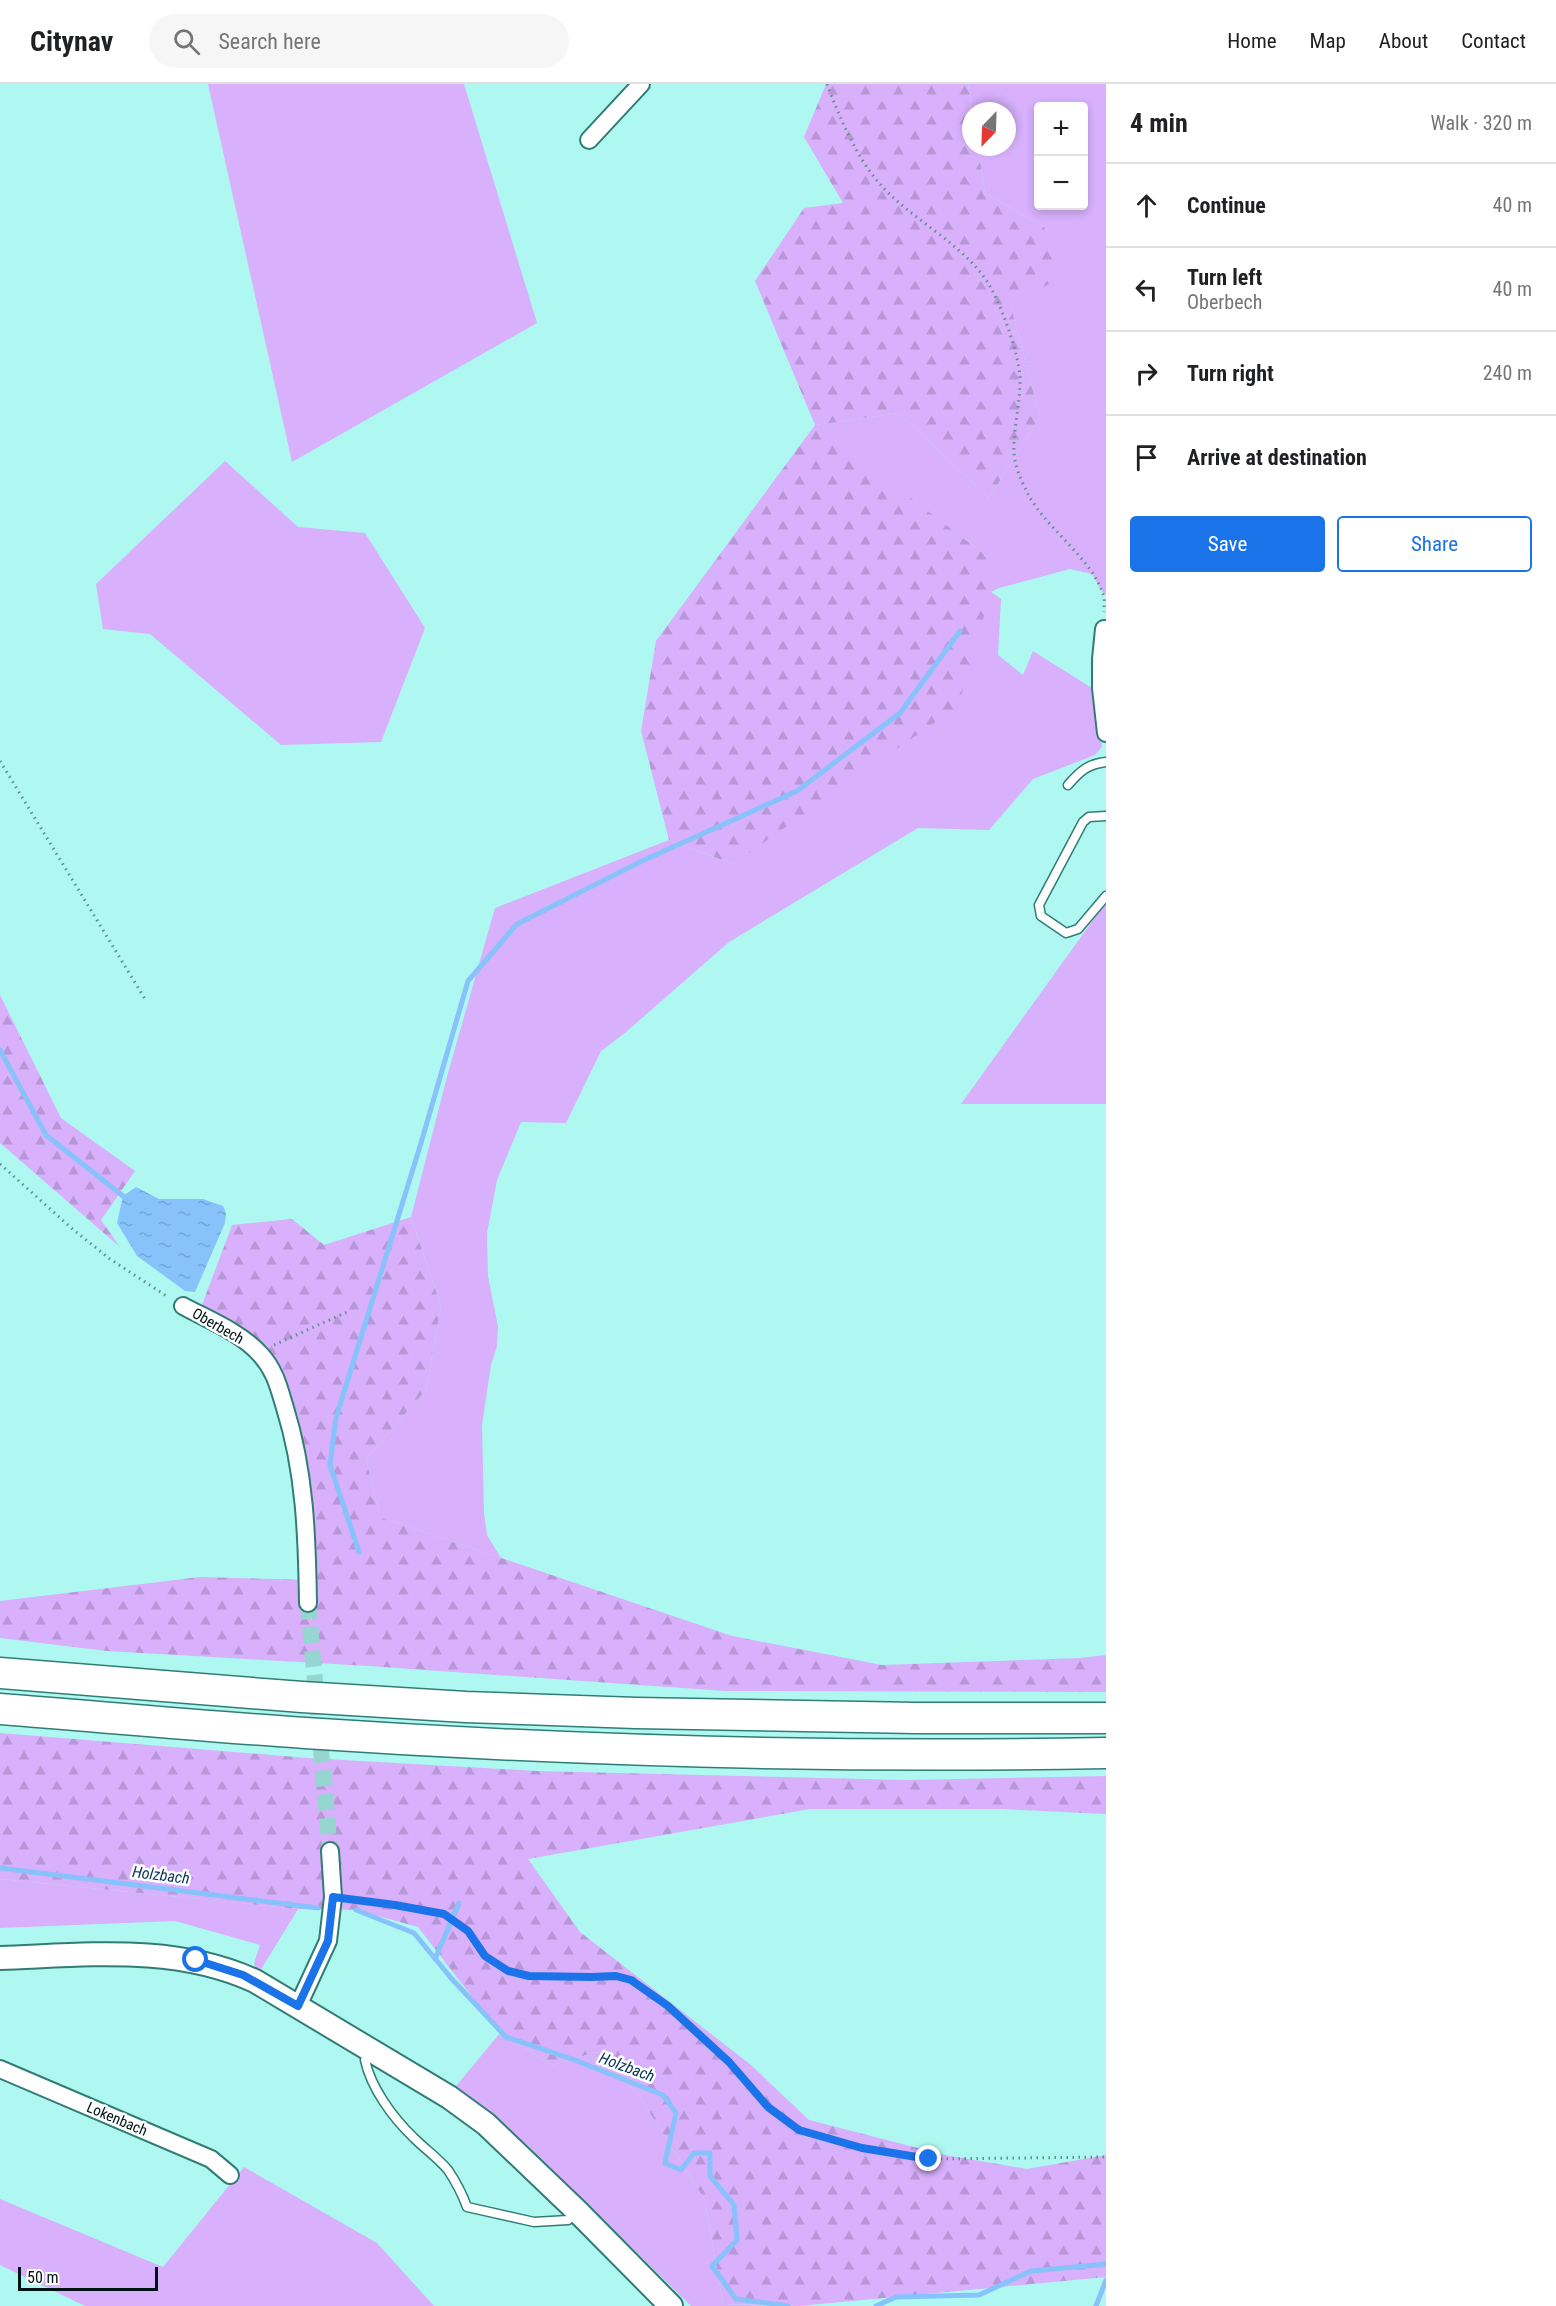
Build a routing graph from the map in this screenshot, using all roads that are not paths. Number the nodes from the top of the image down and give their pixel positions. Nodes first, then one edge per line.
1 (641, 84) edge
2 (589, 140) dead end
3 (1104, 628) road end
4 (1106, 733) edge
5 (1106, 762) edge
6 (1068, 785) dead end
7 (1106, 816) edge
8 (1106, 896) edge
9 (183, 1306) road end
10 (308, 1603) tunnel mouth
11 (0, 1673) edge
12 (0, 1709) edge
13 (1106, 1718) edge
14 (1106, 1753) edge
15 (330, 1851) tunnel mouth
16 (0, 1958) edge
17 (298, 2006) junction
18 (371, 2051) junction
19 (0, 2069) edge
20 (230, 2175) dead end
21 (577, 2211) junction
22 (671, 2306) edge

1 - 2 street
3 - 4 street
5 - 6 lane
7 - 8 lane
9 - 10 street, Oberbech
11 - 13 highway
12 - 14 highway
15 - 17 street
16 - 17 street
17 - 18 street
18 - 21 street
18 - 21 lane
19 - 20 street, Lokenbach
21 - 22 street

